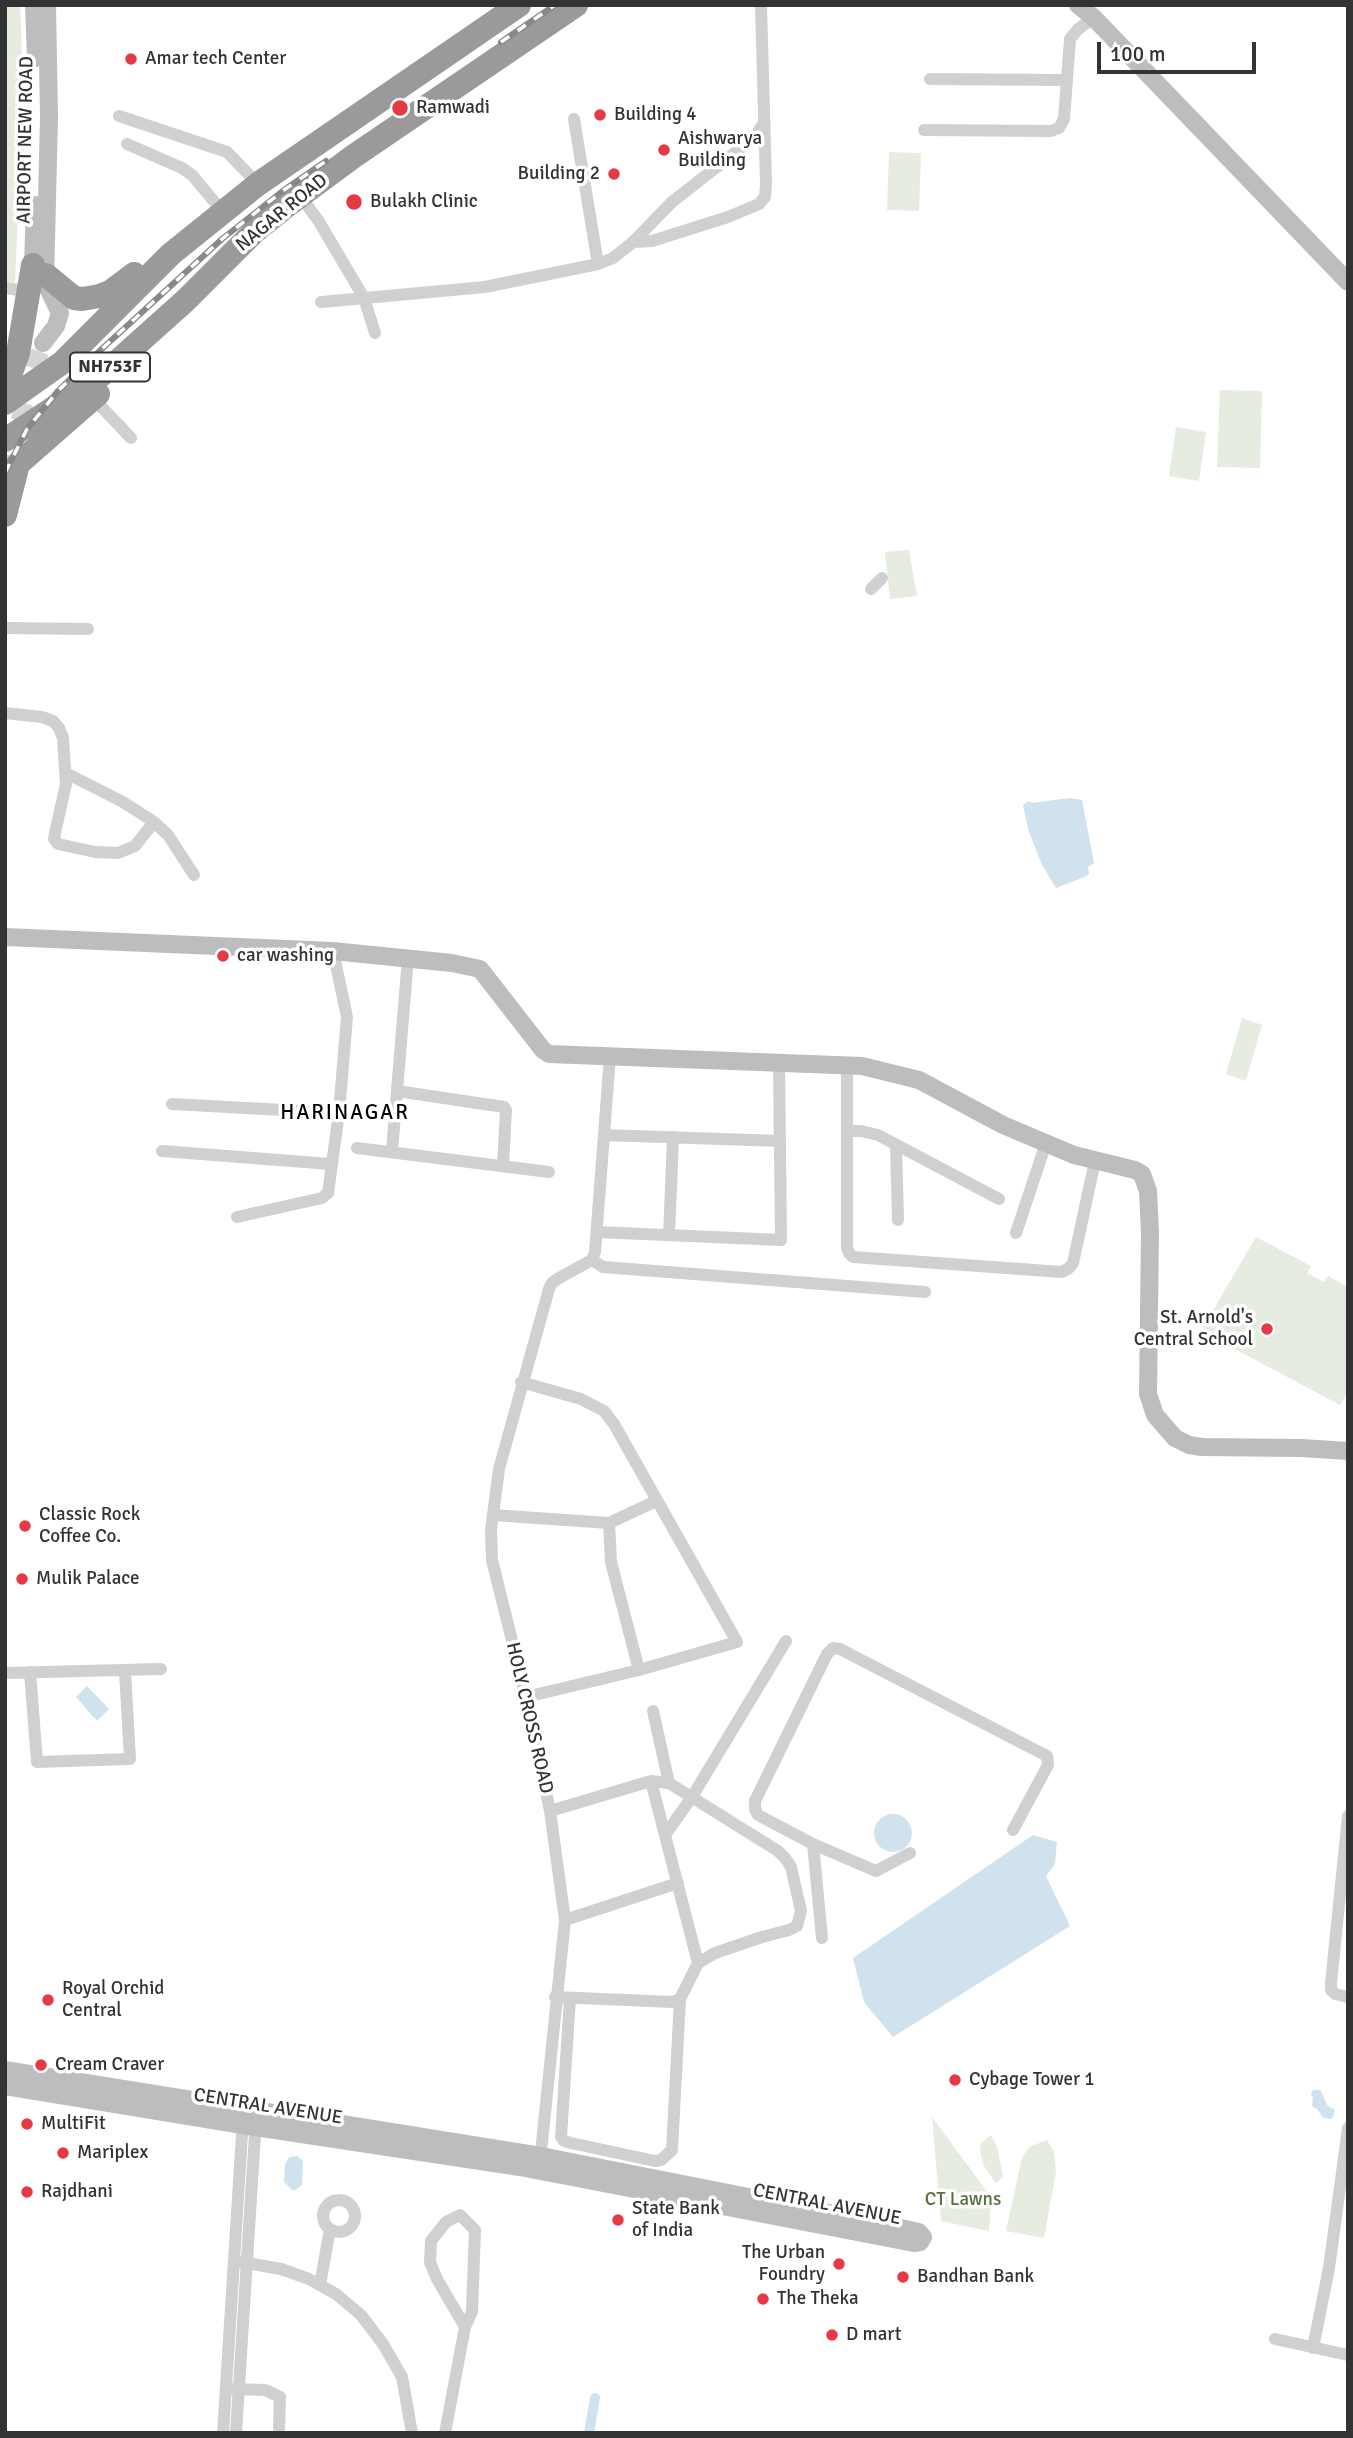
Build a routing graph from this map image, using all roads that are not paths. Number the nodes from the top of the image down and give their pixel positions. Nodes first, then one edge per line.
1 (34, 5) edge
2 (47, 5) edge
3 (576, 5) edge
4 (761, 5) edge
5 (1078, 5) edge
6 (518, 6) edge
7 (1094, 18) junction
8 (930, 79) dead end
9 (1066, 80) junction
10 (119, 116) dead end
11 (574, 119) dead end
12 (764, 124) junction
13 (924, 130) dead end
14 (127, 144) dead end
15 (258, 184) junction
16 (300, 196) junction
17 (223, 212) junction
18 (633, 242) junction
19 (180, 247) junction
20 (598, 264) junction
21 (28, 280) edge
22 (1347, 281) edge
23 (364, 298) junction
24 (321, 302) dead end
25 (376, 333) dead end
26 (5, 389) edge
27 (88, 393) junction
28 (5, 403) edge
29 (131, 438) dead end
30 (5, 440) edge
31 (5, 515) edge
32 (882, 578) dead end
33 (871, 589) dead end
34 (5, 628) edge
35 (88, 629) dead end
36 (5, 713) edge
37 (66, 773) junction
38 (154, 822) junction
39 (194, 875) dead end
40 (5, 937) edge
41 (333, 951) junction
42 (408, 958) junction
43 (610, 1056) junction
44 (779, 1061) junction
45 (847, 1065) junction
46 (397, 1091) junction
47 (172, 1104) dead end
48 (339, 1113) junction
49 (847, 1131) junction
50 (604, 1135) junction
51 (673, 1137) junction
52 (780, 1141) junction
53 (1046, 1143) junction
54 (896, 1145) junction
55 (357, 1148) dead end
56 (391, 1151) junction
57 (162, 1152) dead end
58 (1095, 1161) junction
59 (330, 1164) junction
60 (503, 1165) junction
61 (549, 1172) dead end
62 (999, 1199) dead end
63 (237, 1217) dead end
64 (898, 1220) dead end
65 (597, 1232) junction
66 (1016, 1233) dead end
67 (669, 1235) junction
68 (592, 1260) junction
69 (925, 1292) dead end
70 (521, 1382) junction
71 (1348, 1451) edge
72 (656, 1501) junction
73 (493, 1515) junction
74 (609, 1523) junction
75 (786, 1641) dead end
76 (161, 1669) dead end
77 (639, 1670) junction
78 (125, 1671) junction
79 (30, 1672) junction
80 (5, 1673) edge
81 (526, 1697) junction
82 (653, 1711) dead end
83 (651, 1781) junction
84 (669, 1783) junction
85 (692, 1797) junction
86 (550, 1811) junction
87 (1348, 1816) edge
88 (1013, 1830) dead end
89 (665, 1836) junction
90 (813, 1844) junction
91 (911, 1853) dead end
92 (678, 1882) junction
93 (565, 1920) junction
94 (822, 1938) dead end
95 (698, 1963) junction
96 (555, 1997) junction
97 (1348, 1997) edge
98 (570, 1998) junction
99 (680, 1999) junction
100 (5, 2070) edge
101 (5, 2086) edge
102 (250, 2118) junction
103 (1348, 2128) edge
104 (540, 2163) junction
105 (793, 2213) junction
106 (330, 2229) dead end
107 (241, 2262) junction
108 (320, 2286) junction
109 (465, 2327) junction
110 (1275, 2339) dead end
111 (1313, 2348) junction
112 (1348, 2355) edge
113 (232, 2389) junction
114 (279, 2428) dead end
115 (222, 2433) edge
116 (236, 2433) edge
117 (412, 2433) edge
118 (445, 2433) edge

1 - 21 street, AIRPORT NEW ROAD
2 - 21 street, AIRPORT NEW ROAD
3 - 16 highway, NAGAR ROAD
4 - 12 street
5 - 7 street
6 - 15 highway, NAGAR ROAD / NH753F
7 - 9 street
7 - 22 street
8 - 9 street
9 - 13 street
10 - 15 street
11 - 20 street
12 - 18 street
12 - 18 street
14 - 17 street
15 - 17 highway, NAGAR ROAD / NH753F
16 - 23 street
16 - 27 highway, NAGAR ROAD
17 - 19 highway, NAGAR ROAD / NH753F
18 - 20 street
19 - 21 highway
19 - 28 highway, NAGAR ROAD / NH753F
20 - 23 street
21 - 21 street
21 - 26 highway
23 - 24 street
23 - 25 street
27 - 29 street
27 - 30 highway, NH753F
27 - 31 highway
32 - 33 street
34 - 35 street
36 - 37 street
37 - 38 street
37 - 38 street
38 - 39 street
40 - 41 street
41 - 42 street
41 - 48 street
42 - 43 street
42 - 46 street
43 - 44 street
43 - 50 street
44 - 45 street
44 - 52 street
45 - 49 street
45 - 53 street
46 - 56 street
46 - 60 street
47 - 48 street
48 - 59 street
49 - 54 street
49 - 58 street
50 - 51 street
50 - 65 street
51 - 52 street
51 - 67 street
52 - 67 street
53 - 58 street
53 - 66 street
54 - 62 street
54 - 64 street
55 - 56 street
56 - 60 street
57 - 59 street
58 - 71 street
59 - 63 street
60 - 61 street
65 - 67 street
65 - 68 street
68 - 69 street
68 - 70 street, HOLY CROSS ROAD
70 - 72 street
70 - 73 street, HOLY CROSS ROAD
72 - 74 street
72 - 77 street
73 - 74 street
73 - 81 street, HOLY CROSS ROAD
74 - 77 street
75 - 85 street
76 - 78 street
77 - 81 street
78 - 79 street
78 - 79 street
79 - 80 street
81 - 86 street, HOLY CROSS ROAD
82 - 84 street
83 - 84 street
83 - 86 street
83 - 89 street
84 - 85 street
85 - 89 street
85 - 95 street
86 - 93 street, HOLY CROSS ROAD
87 - 97 street
88 - 90 street
89 - 92 street
90 - 91 street
90 - 94 street
92 - 93 street
92 - 95 street
93 - 96 street, HOLY CROSS ROAD
95 - 99 street
96 - 98 street
96 - 104 street, HOLY CROSS ROAD
98 - 99 street
98 - 99 street
100 - 102 street, CENTRAL AVENUE
101 - 102 street, CENTRAL AVENUE
102 - 104 street, CENTRAL AVENUE
102 - 107 street
103 - 111 street
104 - 105 street, CENTRAL AVENUE
105 - 105 street, CENTRAL AVENUE
106 - 108 street
107 - 108 street
107 - 113 street
108 - 117 street
109 - 109 street
109 - 118 street
110 - 111 street
111 - 112 street
113 - 114 street
113 - 115 street
113 - 116 street

